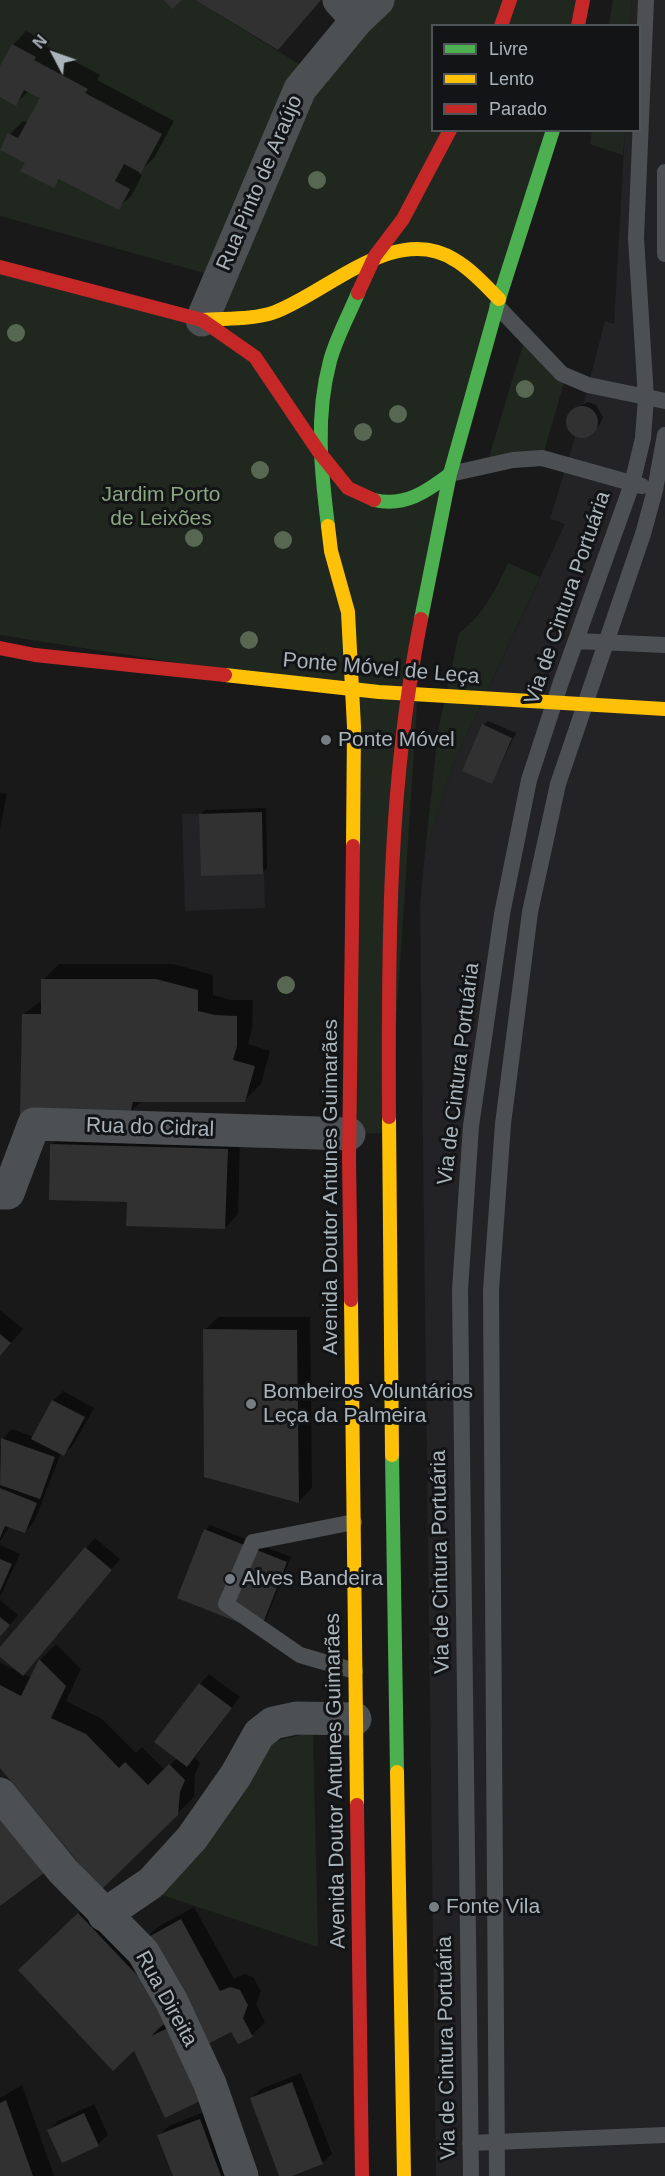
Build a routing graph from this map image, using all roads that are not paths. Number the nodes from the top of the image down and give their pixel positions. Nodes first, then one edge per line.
1 (510, 0) edge
2 (583, 0) edge
3 (646, 0) edge
4 (358, 7) edge
5 (502, 24) edge
6 (578, 24) edge
7 (641, 124) edge
8 (449, 132) edge
9 (552, 132) edge
10 (641, 132) edge
11 (665, 172) edge
12 (665, 254) edge
13 (375, 256) junction
14 (0, 267) edge
15 (498, 302) junction
16 (202, 321) junction
17 (646, 398) junction
18 (665, 401) edge
19 (665, 435) edge
20 (319, 452) junction
21 (450, 474) junction
22 (632, 484) junction
23 (655, 490) junction
24 (0, 635) edge
25 (576, 640) junction
26 (607, 642) junction
27 (665, 645) edge
28 (0, 648) edge
29 (95, 661) junction
30 (665, 709) edge
31 (369, 1134) junction
32 (0, 1193) edge
33 (354, 1522) junction
34 (355, 1671) junction
35 (355, 1719) junction
36 (0, 1794) edge
37 (104, 1915) junction
38 (665, 2135) edge
39 (497, 2142) junction
40 (470, 2143) junction
41 (242, 2176) edge
42 (362, 2176) edge
43 (404, 2176) edge
44 (471, 2176) edge
45 (497, 2176) edge

1 - 5 main road
2 - 6 main road
3 - 7 lane, Via de Cintura Portuária
4 - 16 street, Rua Pinto de Araújo
8 - 13 main road
9 - 15 main road
10 - 17 lane, Via de Cintura Portuária
11 - 12 lane
13 - 15 main road
13 - 16 main road
13 - 20 main road, Avenida Doutor Antunes Guimarães
14 - 16 main road
15 - 17 lane
15 - 21 main road, Avenida Doutor Antunes Guimarães
16 - 20 main road
17 - 18 lane
17 - 22 lane, Via de Cintura Portuária
19 - 23 lane
20 - 21 main road
20 - 31 main road, Avenida Doutor Antunes Guimarães
21 - 22 lane
21 - 31 main road, Avenida Doutor Antunes Guimarães
22 - 23 lane
22 - 25 lane, Via de Cintura Portuária
23 - 26 lane
24 - 29 main road, Ponte Móvel de Leça
25 - 26 lane
25 - 40 lane, Via de Cintura Portuária
26 - 27 lane
26 - 39 lane
28 - 29 main road, Ponte Móvel de Leça
29 - 30 main road, Ponte Móvel de Leça
31 - 32 street, Rua do Cidral
31 - 33 main road, Avenida Doutor Antunes Guimarães
31 - 43 main road, Avenida Doutor Antunes Guimarães
33 - 34 main road, Avenida Doutor Antunes Guimarães
33 - 34 lane
34 - 35 main road, Avenida Doutor Antunes Guimarães
35 - 37 street
35 - 42 main road, Avenida Doutor Antunes Guimarães
36 - 37 street, Rua Direita
37 - 41 street, Rua Direita
38 - 39 lane
39 - 40 lane
39 - 45 lane
40 - 44 lane, Via de Cintura Portuária

